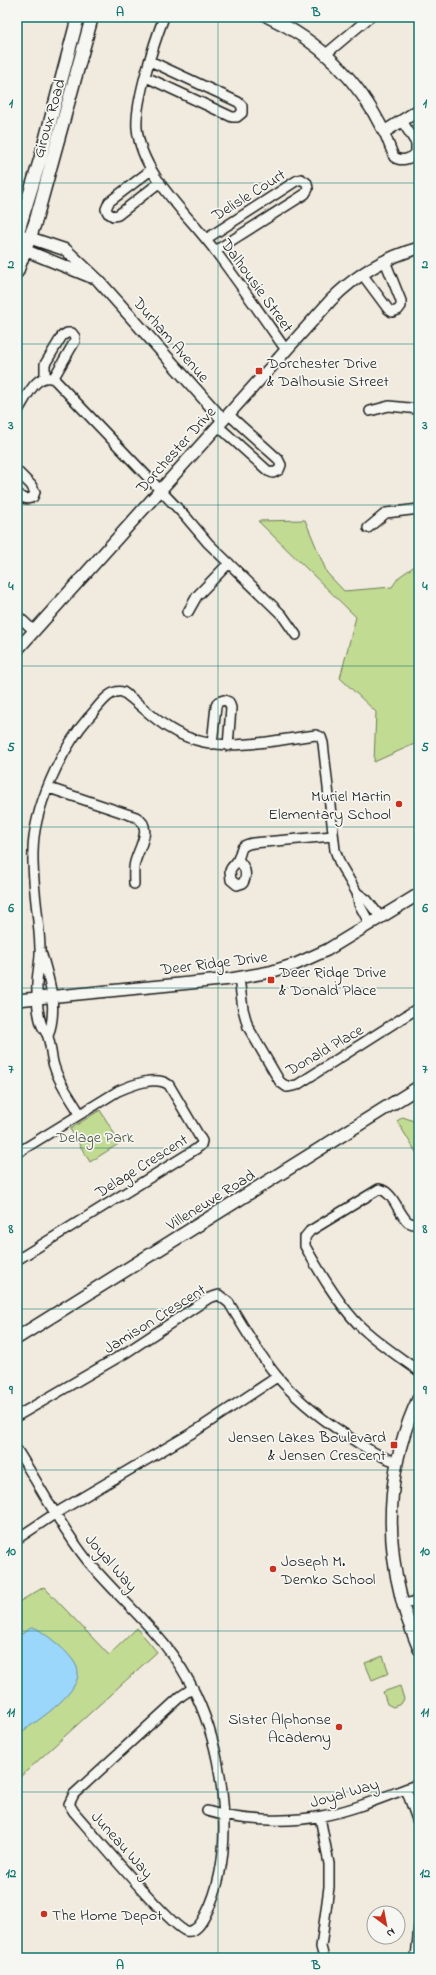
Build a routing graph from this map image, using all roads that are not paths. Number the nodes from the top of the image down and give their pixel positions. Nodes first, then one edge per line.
1 (78, 17) edge
2 (92, 17) edge
3 (164, 17) edge
4 (268, 17) edge
5 (370, 17) edge
6 (326, 54) junction
7 (150, 61) junction
8 (146, 77) junction
9 (419, 110) edge
10 (402, 121) junction
11 (384, 132) junction
12 (151, 170) junction
13 (160, 182) junction
14 (17, 234) edge
15 (30, 238) junction
16 (206, 239) junction
17 (419, 248) edge
18 (22, 249) edge
19 (215, 251) junction
20 (385, 261) junction
21 (17, 272) edge
22 (362, 274) junction
23 (98, 280) junction
24 (286, 350) junction
25 (419, 409) edge
26 (370, 411) dead end
27 (17, 412) edge
28 (223, 420) junction
29 (17, 471) edge
30 (161, 490) junction
31 (17, 494) edge
32 (419, 509) edge
33 (368, 528) dead end
34 (229, 563) junction
35 (188, 612) dead end
36 (17, 615) edge
37 (34, 631) junction
38 (296, 634) dead end
39 (17, 650) edge
40 (212, 744) junction
41 (228, 746) junction
42 (49, 788) junction
43 (333, 836) junction
44 (238, 860) dead end
45 (134, 884) dead end
46 (357, 893) junction
47 (419, 894) edge
48 (381, 918) junction
49 (370, 924) junction
50 (40, 950) junction
51 (239, 978) junction
52 (53, 996) junction
53 (37, 998) junction
54 (17, 1000) edge
55 (418, 1008) edge
56 (48, 1036) junction
57 (419, 1087) edge
58 (80, 1114) junction
59 (17, 1153) edge
60 (419, 1222) edge
61 (17, 1260) edge
62 (17, 1338) edge
63 (419, 1371) edge
64 (277, 1377) junction
65 (419, 1397) edge
66 (17, 1416) edge
67 (17, 1450) edge
68 (397, 1462) junction
69 (56, 1513) junction
70 (17, 1540) edge
71 (419, 1601) edge
72 (403, 1604) junction
73 (419, 1649) edge
74 (193, 1688) junction
75 (419, 1784) edge
76 (406, 1789) junction
77 (207, 1810) dead end
78 (224, 1816) junction
79 (320, 1817) junction
80 (419, 1825) edge
81 (419, 1926) edge
82 (324, 1958) edge
83 (416, 1958) edge

1 - 14 main road, Giroux Road
2 - 15 main road, Giroux Road
3 - 7 street, Dalhousie Street
4 - 6 street
5 - 6 street
6 - 11 street
7 - 8 street, Dalhousie Street
7 - 8 street
8 - 12 street, Dalhousie Street
9 - 10 street
10 - 11 street
10 - 11 street
12 - 13 street, Dalhousie Street
12 - 13 street
13 - 16 street, Dalhousie Street
14 - 15 street, Durham Avenue
15 - 18 main road, Giroux Road
15 - 23 street, Durham Avenue
16 - 19 street, Dalhousie Street
16 - 19 street, Delisle Court
17 - 20 street, Dorchester Drive
18 - 21 main road, Giroux Road
18 - 23 street, Durham Avenue
19 - 24 street, Dalhousie Street
20 - 22 street, Dorchester Drive
20 - 22 street
22 - 24 street, Dorchester Drive
23 - 28 street, Durham Avenue
24 - 28 street, Dorchester Drive
25 - 26 street
27 - 30 street
28 - 28 street
28 - 30 street, Dorchester Drive
29 - 31 street
30 - 34 street
30 - 37 street, Dorchester Drive
32 - 33 street
34 - 35 street
34 - 38 street
36 - 37 street
37 - 39 street, Dorchester Drive
40 - 41 street
40 - 41 street
40 - 42 street
41 - 43 street
42 - 45 street
42 - 50 street
43 - 44 street
43 - 46 street
46 - 48 street
46 - 49 street
47 - 48 street, Deer Ridge Drive
48 - 49 street, Deer Ridge Drive
49 - 51 street, Deer Ridge Drive
50 - 52 street
50 - 53 street
51 - 52 street, Deer Ridge Drive
51 - 55 street, Donald Place
52 - 53 street, Deer Ridge Drive
52 - 56 street
53 - 54 street, Deer Ridge Drive
53 - 56 street
56 - 58 street
57 - 62 main road, Villeneuve Road
58 - 59 street, Delage Crescent
58 - 61 street, Delage Crescent
60 - 63 street
64 - 66 street, Jamison Crescent
64 - 68 street
64 - 69 street
65 - 68 street
67 - 69 street
68 - 72 street
69 - 70 street
69 - 74 street, Joyal Way
71 - 72 street
72 - 73 street
74 - 78 street, Joyal Way
74 - 78 street, Juneau Way
75 - 76 street, Joyal Way
76 - 79 street, Joyal Way
76 - 80 street
77 - 78 street
78 - 79 street, Joyal Way
79 - 82 street
81 - 83 street

